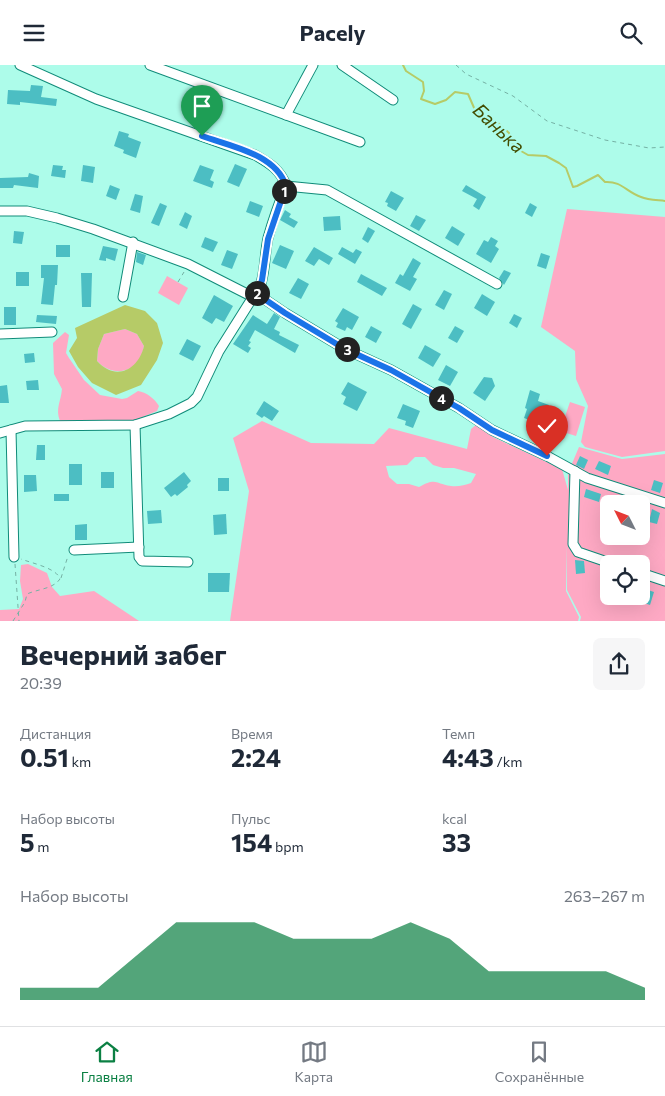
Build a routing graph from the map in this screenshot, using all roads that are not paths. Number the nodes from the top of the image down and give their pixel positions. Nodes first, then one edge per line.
1 (20, 65) edge
2 (150, 65) edge
3 (313, 65) edge
4 (342, 65) edge
5 (392, 100) dead end
6 (286, 115) junction
7 (360, 142) dead end
8 (286, 186) junction
9 (0, 211) edge
10 (133, 242) junction
11 (497, 285) dead end
12 (255, 295) junction
13 (123, 297) dead end
14 (52, 332) dead end
15 (0, 334) edge
16 (135, 425) junction
17 (11, 430) junction
18 (0, 433) edge
19 (575, 471) junction
20 (665, 503) edge
21 (139, 547) junction
22 (74, 550) road end
23 (14, 557) road end
24 (600, 560) edge
25 (188, 562) dead end
26 (650, 576) edge
27 (665, 581) edge

1 - 8 street
2 - 6 street
3 - 6 street
4 - 5 street
6 - 7 street
8 - 11 street
8 - 12 street
9 - 10 street
10 - 12 street
10 - 13 street
12 - 16 street
12 - 19 street
14 - 15 street
16 - 17 street
16 - 21 street
17 - 18 street
17 - 23 street
19 - 20 street
19 - 24 street
21 - 22 street
21 - 25 street
26 - 27 street

